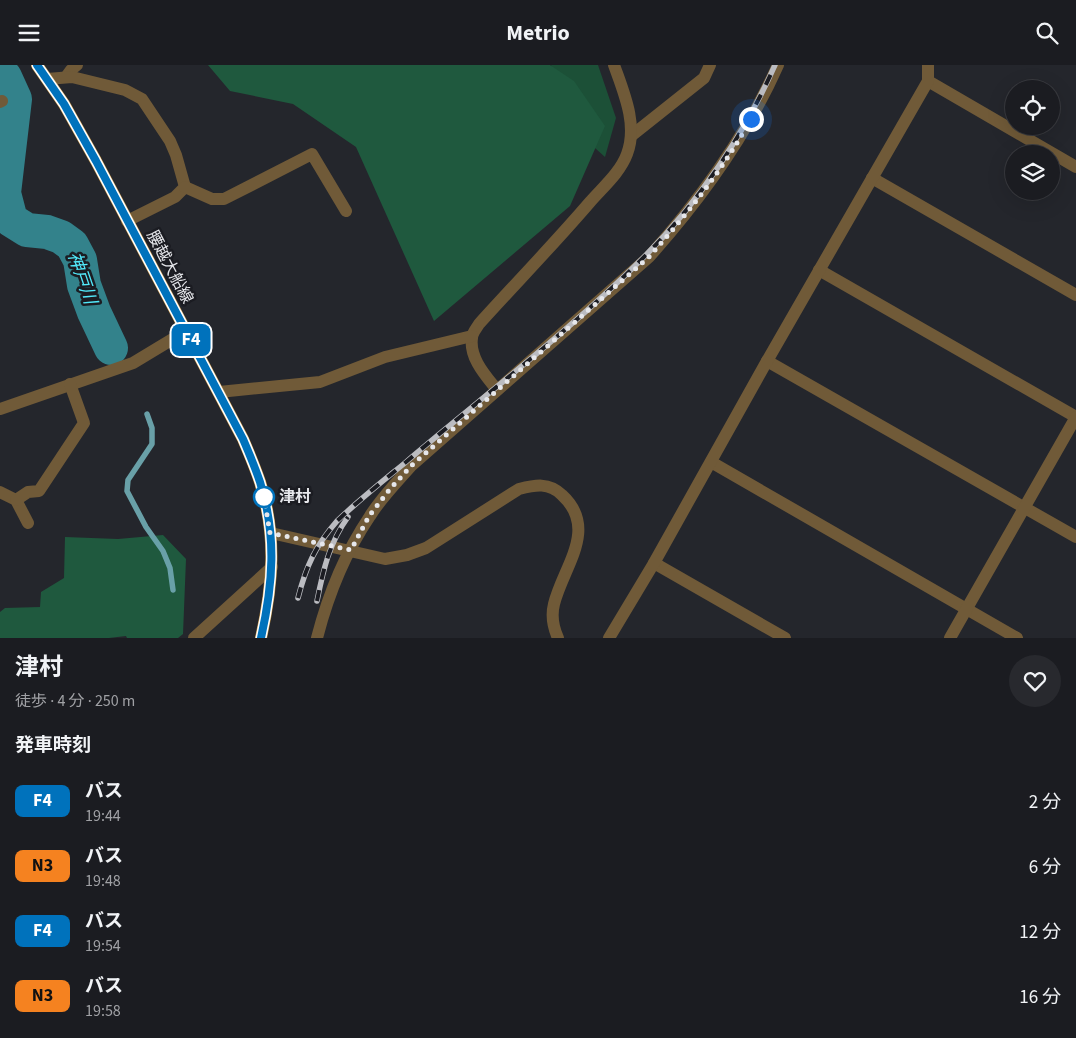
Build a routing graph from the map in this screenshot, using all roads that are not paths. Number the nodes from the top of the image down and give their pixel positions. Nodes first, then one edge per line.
1 (37, 65) edge
2 (77, 65) edge
3 (614, 65) edge
4 (710, 65) edge
5 (778, 65) edge
6 (928, 65) edge
7 (66, 77) junction
8 (48, 79) junction
9 (928, 81) junction
10 (630, 136) junction
11 (1076, 167) edge
12 (872, 178) junction
13 (184, 187) junction
14 (346, 211) dead end
15 (127, 221) junction
16 (819, 270) junction
17 (1076, 295) edge
18 (186, 331) junction
19 (472, 337) junction
20 (767, 361) junction
21 (70, 384) junction
22 (496, 391) junction
23 (219, 392) junction
24 (0, 409) edge
25 (1076, 417) edge
26 (711, 462) junction
27 (0, 492) edge
28 (16, 500) junction
29 (1024, 507) junction
30 (28, 523) dead end
31 (270, 533) junction
32 (1076, 537) edge
33 (351, 550) junction
34 (654, 563) junction
35 (272, 567) junction
36 (966, 610) junction
37 (194, 638) edge
38 (261, 638) edge
39 (317, 638) edge
40 (558, 638) edge
41 (609, 638) edge
42 (784, 638) edge
43 (950, 638) edge
44 (1017, 638) edge

1 - 8 main road, 腰越大船線
2 - 7 street
3 - 10 street
4 - 10 street
5 - 22 street
6 - 9 street
7 - 8 street
7 - 13 street
8 - 15 main road, 腰越大船線
9 - 11 street
9 - 12 street
10 - 19 street
12 - 16 street
12 - 17 street
13 - 14 street
13 - 15 street
15 - 18 main road, 腰越大船線
16 - 20 street
16 - 25 street
18 - 21 street
18 - 23 main road, 腰越大船線
19 - 22 street
19 - 23 street
20 - 26 street
20 - 29 street
21 - 24 street
21 - 28 street
22 - 33 street
23 - 31 main road, 腰越大船線
25 - 29 street
26 - 34 street
26 - 36 street
27 - 28 street
28 - 30 street
29 - 32 street
29 - 36 street
31 - 33 street
31 - 35 main road, 腰越大船線
33 - 39 street
33 - 40 street
34 - 41 street
34 - 42 street
35 - 37 street
35 - 38 main road, 腰越大船線
36 - 43 street
36 - 44 street

